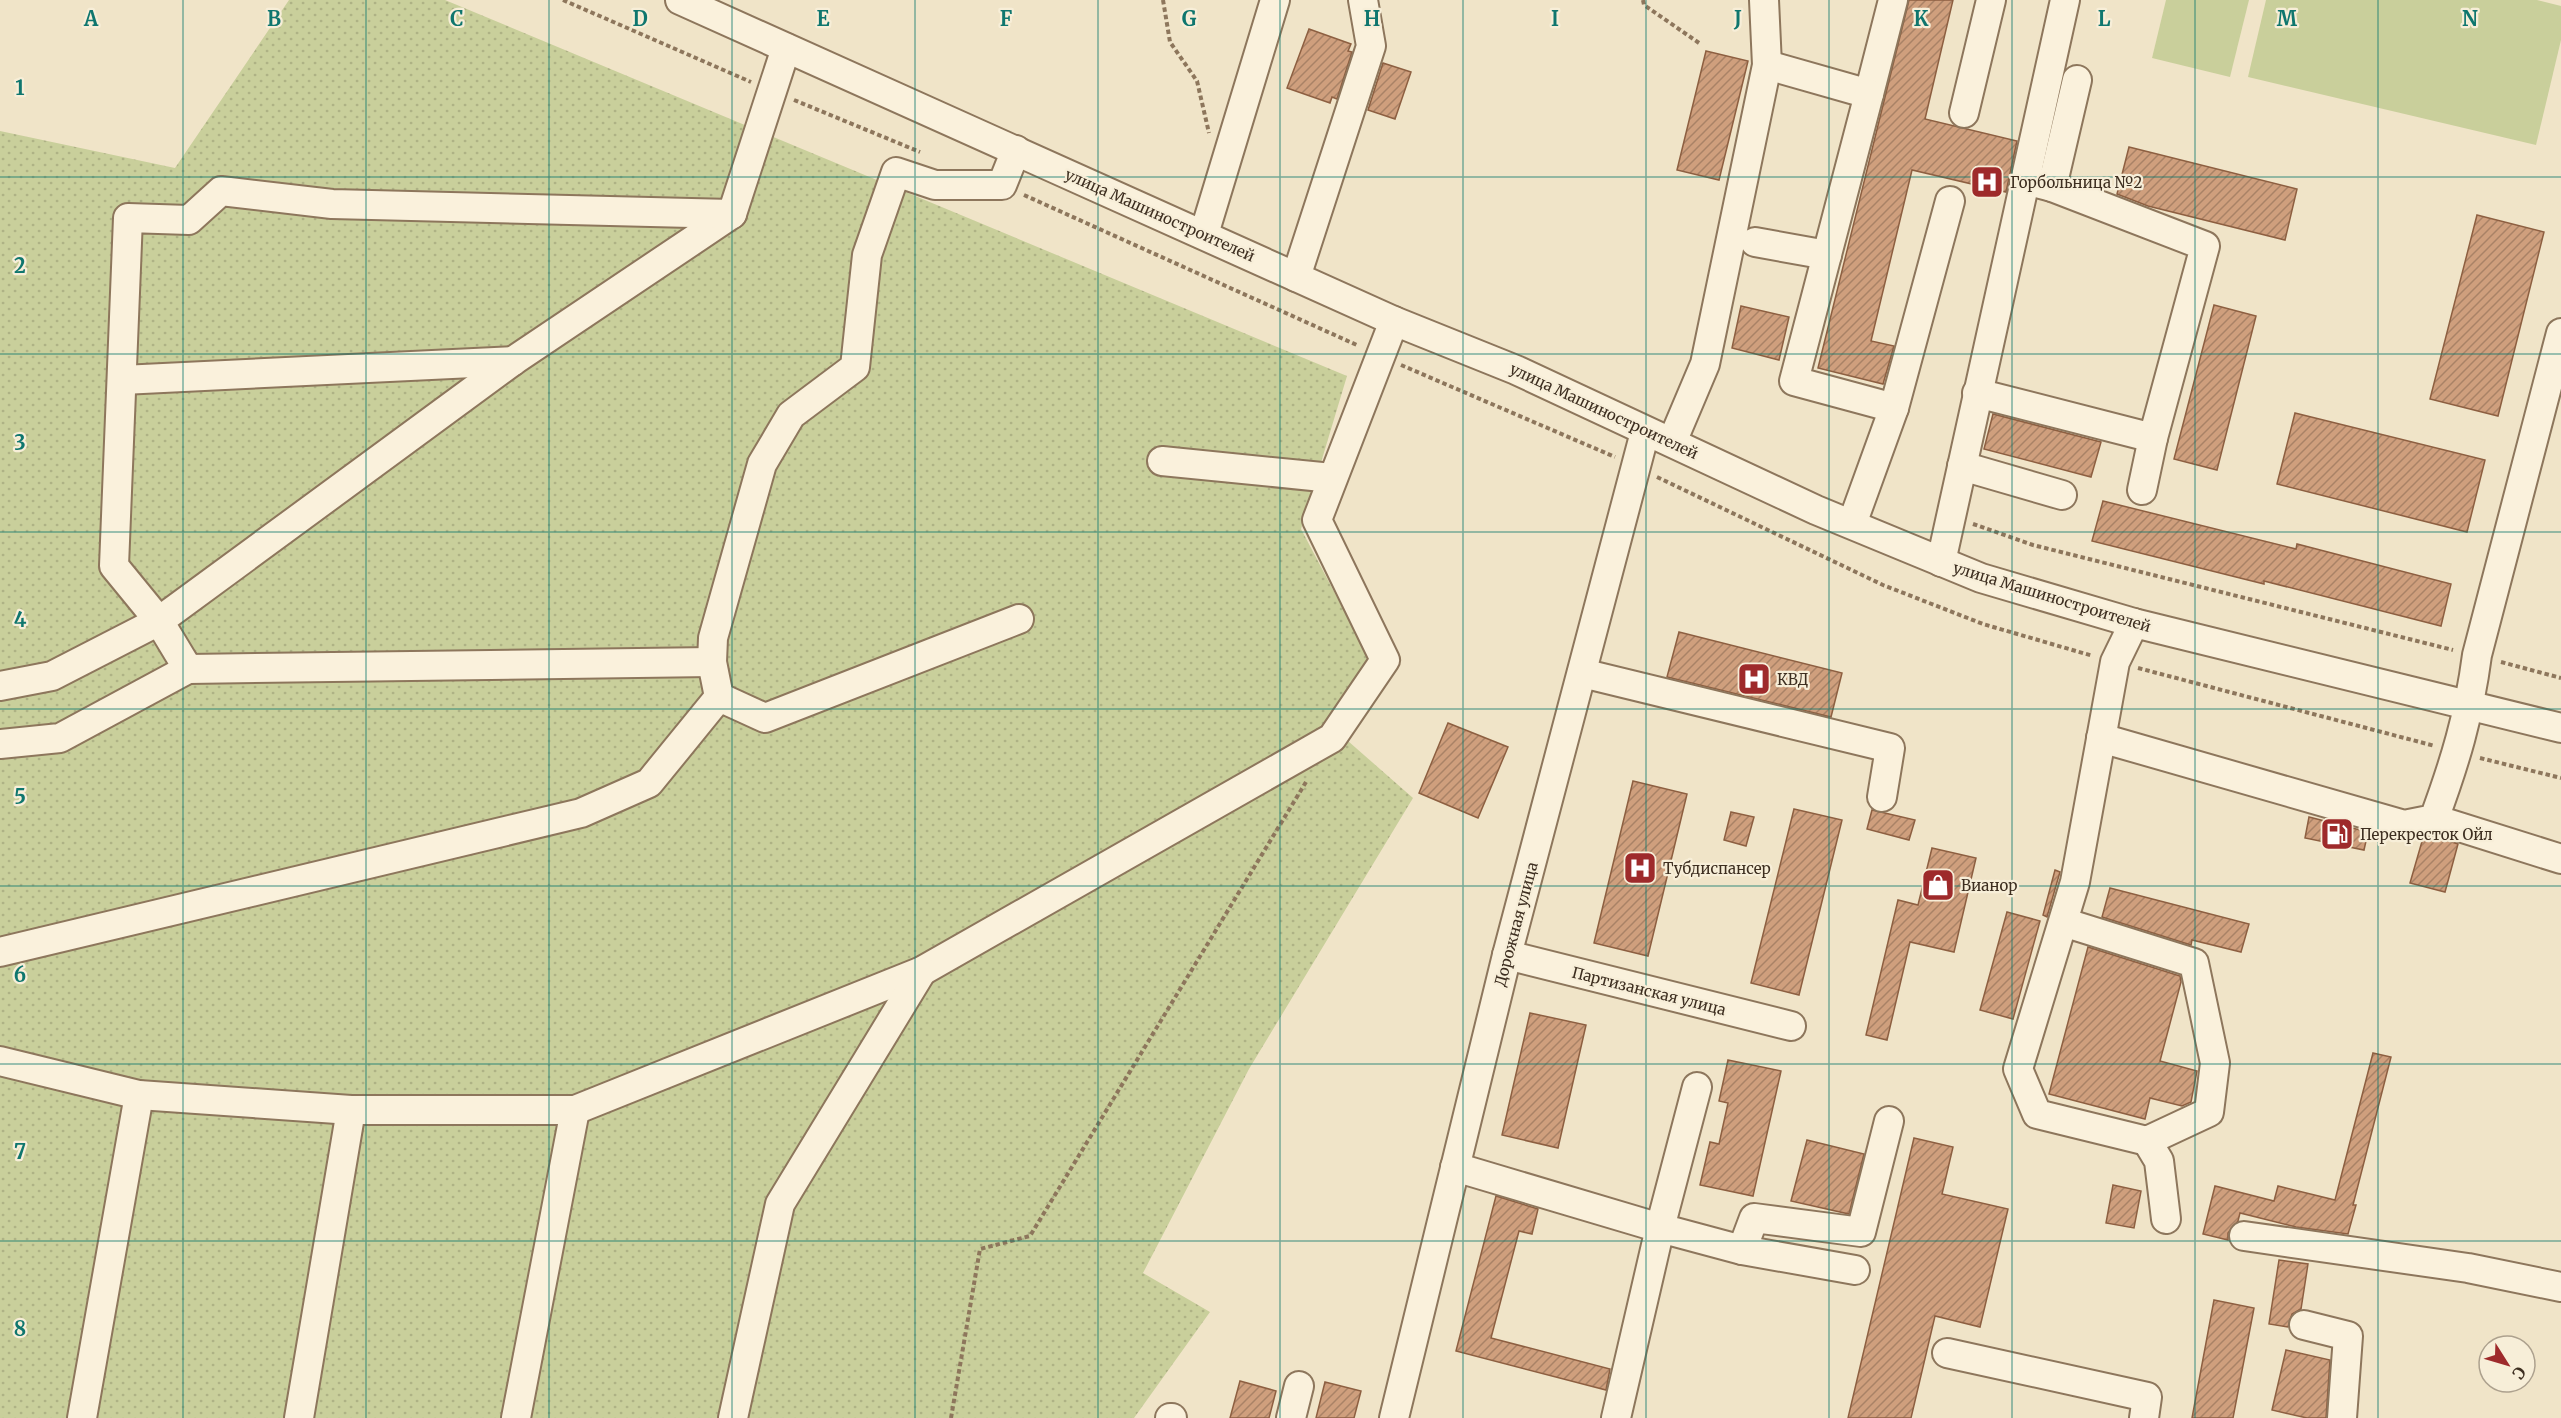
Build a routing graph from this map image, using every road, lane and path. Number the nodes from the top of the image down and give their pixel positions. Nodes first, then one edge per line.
1 (563, 0) edge
2 (680, 0) edge
3 (1164, 0) edge
4 (1275, 0) edge
5 (1363, 0) edge
6 (1643, 0) edge
7 (1764, 0) edge
8 (1893, 0) edge
9 (1991, 0) edge
10 (2065, 0) edge
11 (1699, 43) dead end
12 (786, 48) junction
13 (1767, 64) junction
14 (2077, 80) dead end
15 (771, 91) junction
16 (1869, 94) junction
17 (1964, 113) dead end
18 (1210, 138) dead end
19 (1016, 150) junction
20 (925, 154) dead end
21 (2025, 180) junction
22 (1002, 185) junction
23 (2052, 187) junction
24 (1950, 201) dead end
25 (732, 214) junction
26 (1204, 234) junction
27 (1755, 243) dead end
28 (1827, 255) junction
29 (1296, 277) junction
30 (1394, 321) junction
31 (2561, 333) edge
32 (1380, 356) junction
33 (513, 361) junction
34 (122, 380) junction
35 (1977, 393) junction
36 (1894, 408) junction
37 (1645, 432) junction
38 (2153, 438) junction
39 (1672, 442) junction
40 (1162, 461) dead end
41 (1962, 466) junction
42 (1638, 467) junction
43 (1332, 478) junction
44 (2142, 490) dead end
45 (2062, 495) dead end
46 (1951, 516) junction
47 (1852, 524) junction
48 (1941, 562) junction
49 (1019, 619) dead end
50 (159, 621) junction
51 (2133, 623) junction
52 (2477, 656) junction
53 (712, 662) junction
54 (2115, 662) junction
55 (188, 669) junction
56 (1582, 673) junction
57 (2561, 678) edge
58 (0, 686) edge
59 (719, 697) junction
60 (2471, 705) junction
61 (2561, 728) edge
62 (2101, 738) junction
63 (0, 744) edge
64 (2458, 752) junction
65 (2561, 778) edge
66 (1308, 779) dead end
67 (1882, 797) dead end
68 (2434, 819) junction
69 (2561, 859) edge
70 (2063, 922) junction
71 (0, 952) edge
72 (1507, 955) junction
73 (922, 972) junction
74 (1791, 1026) dead end
75 (0, 1061) edge
76 (1697, 1087) dead end
77 (139, 1095) junction
78 (351, 1110) junction
79 (575, 1110) junction
80 (1889, 1121) dead end
81 (2147, 1141) junction
82 (1455, 1167) junction
83 (2166, 1220) dead end
84 (1660, 1228) junction
85 (2244, 1236) dead end
86 (1742, 1250) junction
87 (1855, 1270) dead end
88 (2561, 1287) edge
89 (2304, 1325) dead end
90 (1947, 1353) dead end
91 (1299, 1386) dead end
92 (82, 1418) edge
93 (298, 1418) edge
94 (516, 1418) edge
95 (733, 1418) edge
96 (951, 1418) edge
97 (1291, 1418) edge
98 (1395, 1418) edge
99 (1616, 1418) edge
100 (2144, 1418) edge
101 (2342, 1418) edge

1 - 15 path
2 - 12 street, улица Машиностроителей
3 - 18 path
4 - 26 street
5 - 29 street
6 - 11 path
7 - 13 street
8 - 16 street
9 - 17 street
10 - 21 street
12 - 15 street
12 - 19 street, улица Машиностроителей
13 - 16 street
13 - 39 street
14 - 23 street
15 - 20 path
15 - 25 street
16 - 28 street
19 - 22 street
19 - 26 street, улица Машиностроителей
21 - 23 street
21 - 35 street
22 - 32 path
22 - 53 street
23 - 38 street
24 - 36 street
25 - 33 street
25 - 34 street
26 - 29 street, улица Машиностроителей
27 - 28 street
28 - 36 street
29 - 30 street, улица Машиностроителей
30 - 32 street
30 - 37 street, улица Машиностроителей
31 - 52 street
32 - 42 path
32 - 43 street
33 - 34 street
33 - 50 street
34 - 50 street
35 - 38 street
35 - 41 street
36 - 47 street
37 - 39 street, улица Машиностроителей
37 - 42 street, Дорожная улица
38 - 44 street
39 - 47 street, улица Машиностроителей
40 - 43 street
41 - 45 street
41 - 46 street
42 - 54 path
42 - 56 street, Дорожная улица
43 - 73 street
46 - 48 street
46 - 52 path
47 - 48 street, улица Машиностроителей
48 - 51 street, улица Машиностроителей
49 - 59 street
50 - 55 street
50 - 58 street
51 - 54 street
51 - 60 street, улица Машиностроителей
52 - 57 path
52 - 60 street
53 - 55 street
53 - 59 street
54 - 62 street
54 - 64 path
55 - 63 street
56 - 67 street
56 - 72 street, Дорожная улица
59 - 71 street
60 - 61 street, улица Машиностроителей
60 - 64 street
62 - 68 street
62 - 70 street
64 - 65 path
64 - 68 street
66 - 96 path
68 - 69 street
70 - 81 street
70 - 81 street
72 - 74 street, Партизанская улица
72 - 82 street, Дорожная улица
73 - 79 street
73 - 95 street
75 - 77 street
76 - 84 street
77 - 78 street
77 - 92 street
78 - 79 street
78 - 93 street
79 - 94 street
80 - 86 street
81 - 83 street
82 - 84 street
82 - 98 street, Дорожная улица
84 - 86 street
84 - 99 street
85 - 88 street
86 - 87 street
89 - 101 street
90 - 100 street
91 - 97 street

